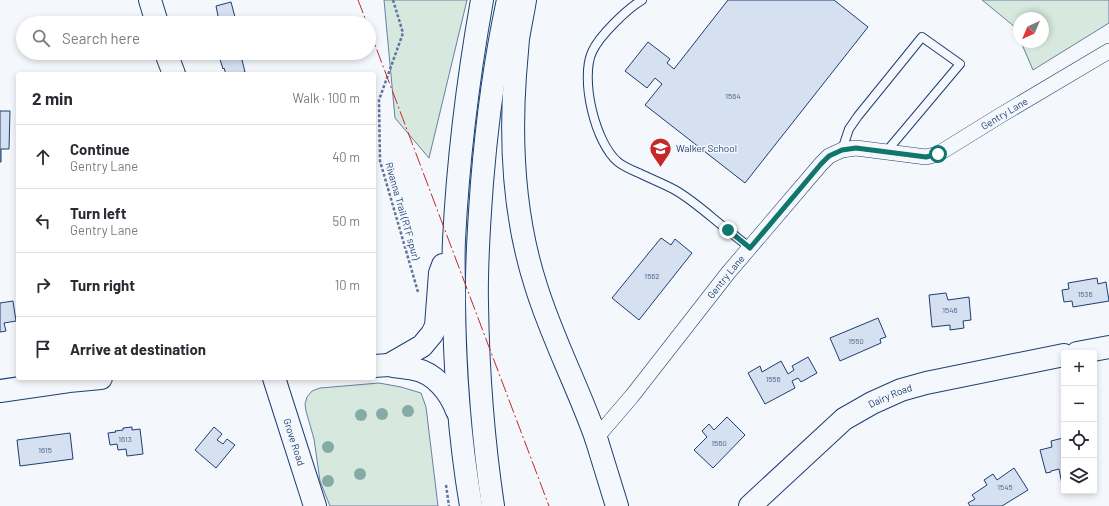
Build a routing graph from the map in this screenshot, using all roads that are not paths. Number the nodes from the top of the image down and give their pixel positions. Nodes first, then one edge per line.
1 (150, 0) edge
2 (482, 0) edge
3 (508, 0) edge
4 (525, 0) edge
5 (642, 0) edge
6 (155, 16) edge
7 (1109, 51) edge
8 (169, 60) edge
9 (173, 72) edge
10 (842, 150) junction
11 (886, 152) junction
12 (454, 242) junction
13 (750, 248) junction
14 (1109, 347) edge
15 (1092, 350) edge
16 (1061, 356) edge
17 (381, 366) edge
18 (80, 380) edge
19 (275, 380) edge
20 (0, 391) edge
21 (459, 420) junction
22 (596, 438) junction
23 (315, 506) edge
24 (471, 506) edge
25 (493, 506) edge
26 (617, 506) edge
27 (750, 506) edge

1 - 6 main road
2 - 12 main road
3 - 25 main road
4 - 22 main road
5 - 13 lane
7 - 11 street, Gentry Lane
8 - 9 main road
10 - 11 street, Gentry Lane
10 - 11 lane
10 - 13 street, Gentry Lane
12 - 17 main road
12 - 21 main road
13 - 22 street, Gentry Lane
14 - 15 main road
16 - 27 main road, Dairy Road
17 - 21 main road
18 - 20 main road
19 - 23 main road, Grove Road
21 - 24 main road
22 - 26 main road

